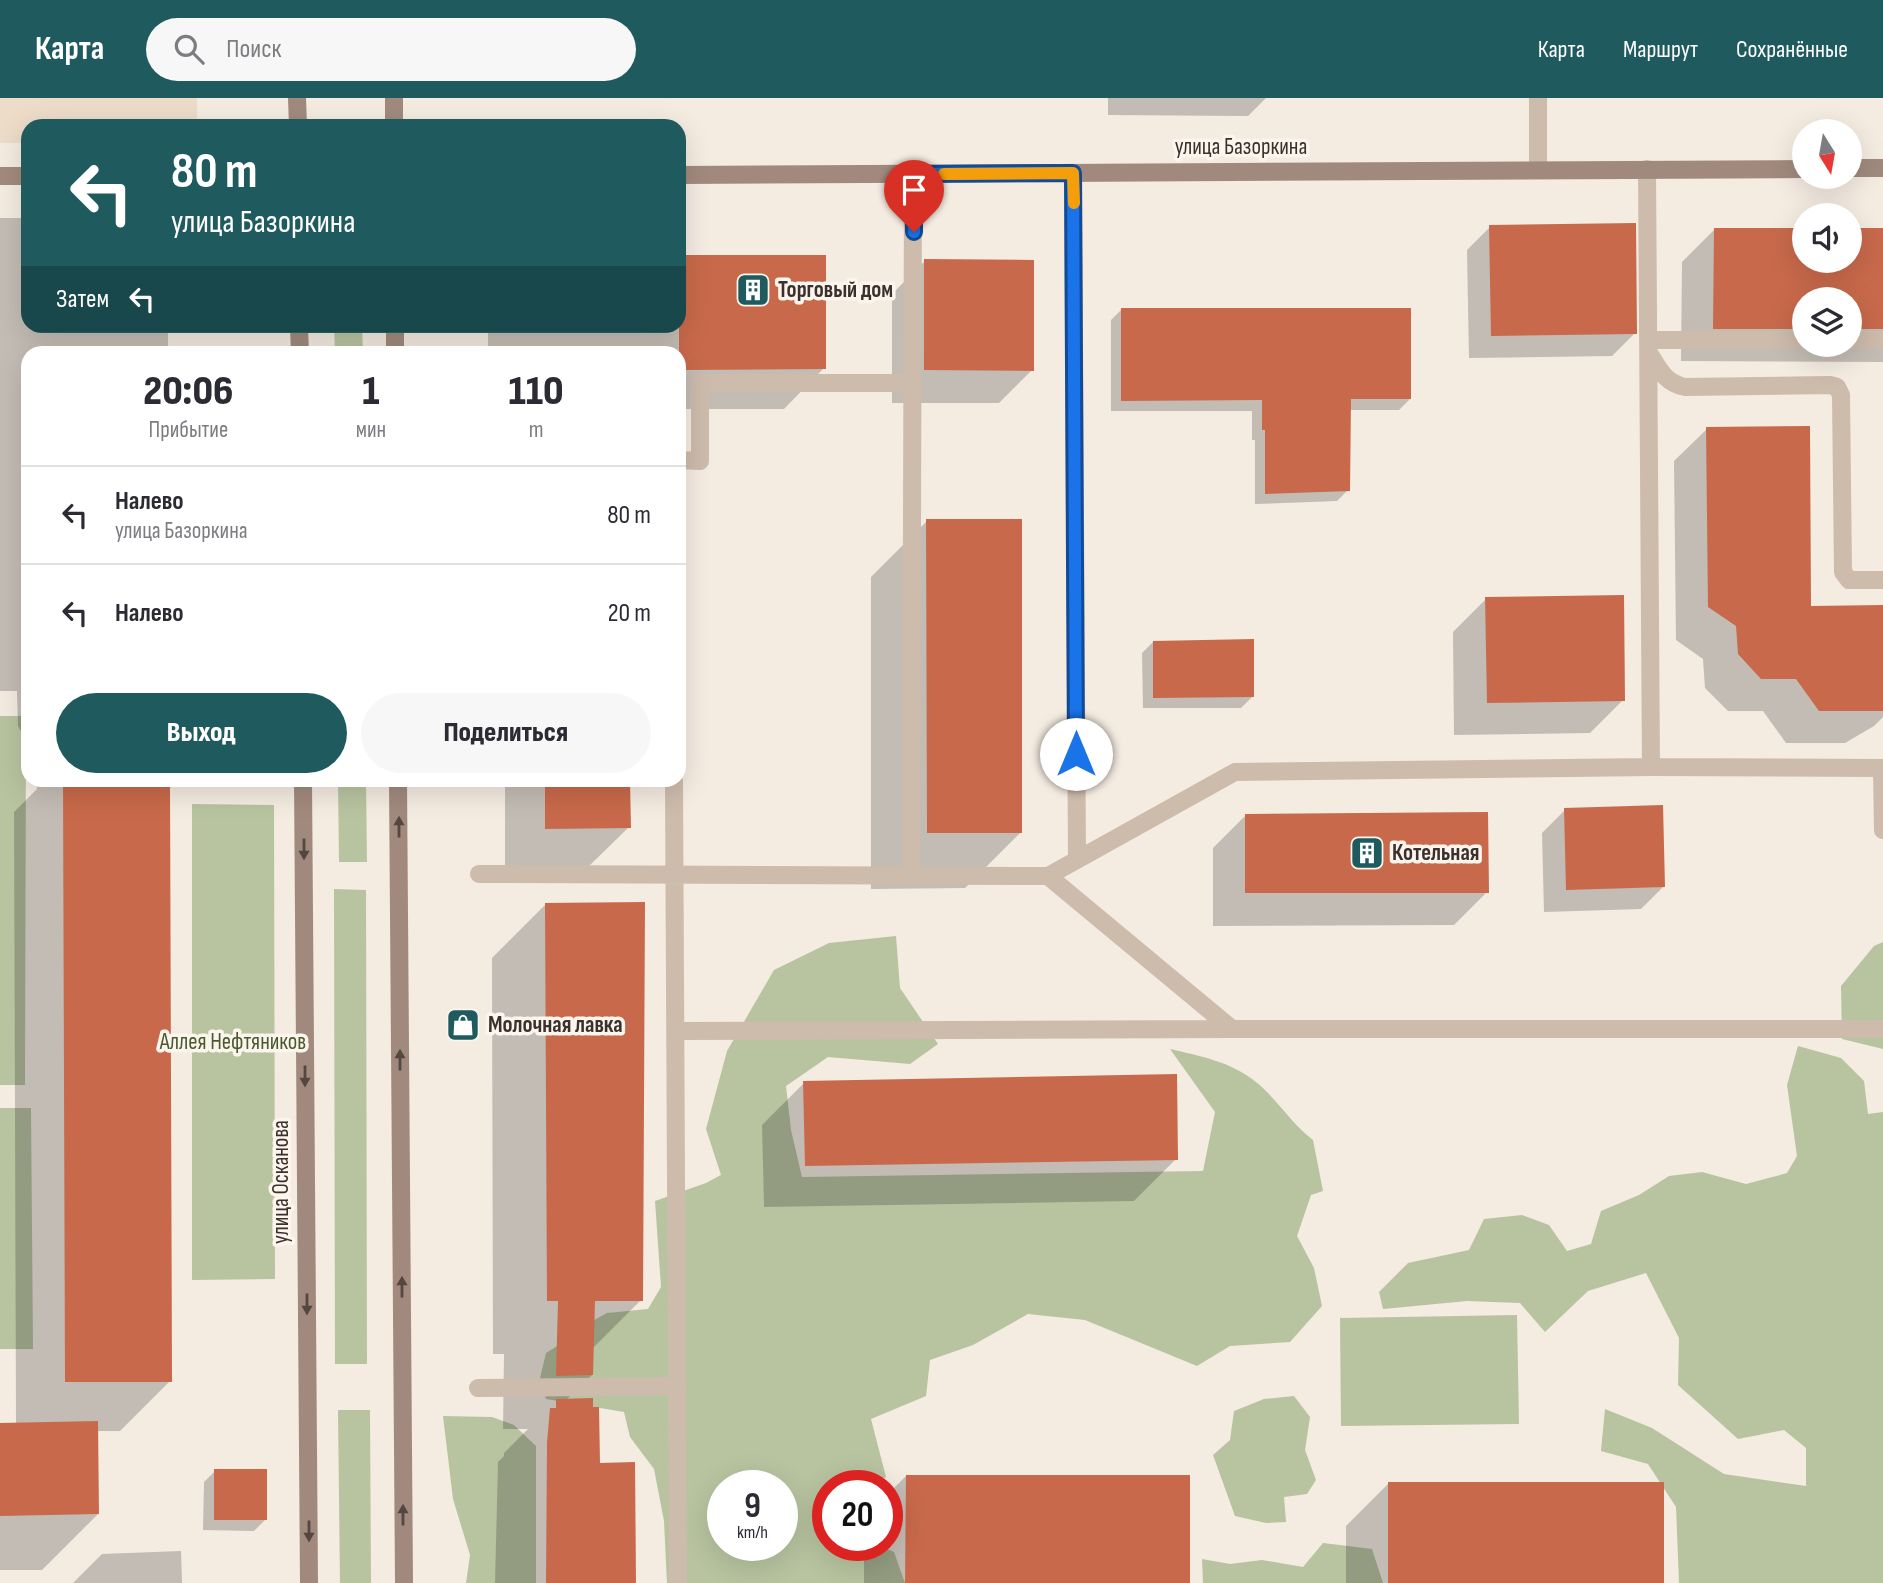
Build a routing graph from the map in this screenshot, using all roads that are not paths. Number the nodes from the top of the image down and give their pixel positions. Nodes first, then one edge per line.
1 (298, 98) edge
2 (394, 98) edge
3 (1538, 98) edge
4 (298, 119) edge
5 (394, 119) edge
6 (1862, 168) edge
7 (1883, 168) edge
8 (1647, 169) junction
9 (1792, 169) edge
10 (1538, 170) junction
11 (1073, 173) junction
12 (914, 174) junction
13 (686, 175) edge
14 (0, 176) edge
15 (21, 176) edge
16 (1862, 340) edge
17 (1883, 340) edge
18 (1792, 341) edge
19 (1649, 347) junction
20 (913, 383) junction
21 (686, 460) edge
22 (1883, 580) edge
23 (1651, 768) junction
24 (1883, 768) edge
25 (303, 787) edge
26 (398, 787) edge
27 (674, 787) edge
28 (1883, 830) edge
29 (1077, 860) junction
30 (479, 874) dead end
31 (675, 875) junction
32 (911, 876) junction
33 (1048, 876) junction
34 (1232, 1029) junction
35 (1883, 1029) edge
36 (676, 1031) junction
37 (678, 1385) junction
38 (478, 1388) dead end
39 (309, 1583) edge
40 (404, 1583) edge
41 (678, 1583) edge

1 - 4 street
2 - 5 street
3 - 10 lane
6 - 7 street
8 - 9 street, улица Базоркина
8 - 10 street, улица Базоркина
8 - 19 lane
10 - 11 street, улица Базоркина
11 - 12 street, улица Базоркина
11 - 29 lane
12 - 13 street, улица Базоркина
12 - 20 lane
14 - 15 street
16 - 17 lane
18 - 19 lane
19 - 22 lane
19 - 23 lane
20 - 21 lane
20 - 32 lane
23 - 24 lane
23 - 29 lane
24 - 28 lane
25 -> 39 street, улица Осканова
40 -> 26 street
27 - 31 lane
29 - 33 lane
30 - 31 lane
31 - 32 lane
31 - 36 lane
32 - 33 lane
33 - 34 lane
34 - 35 lane
34 - 36 lane
36 - 37 lane
37 - 38 lane
37 - 41 lane

